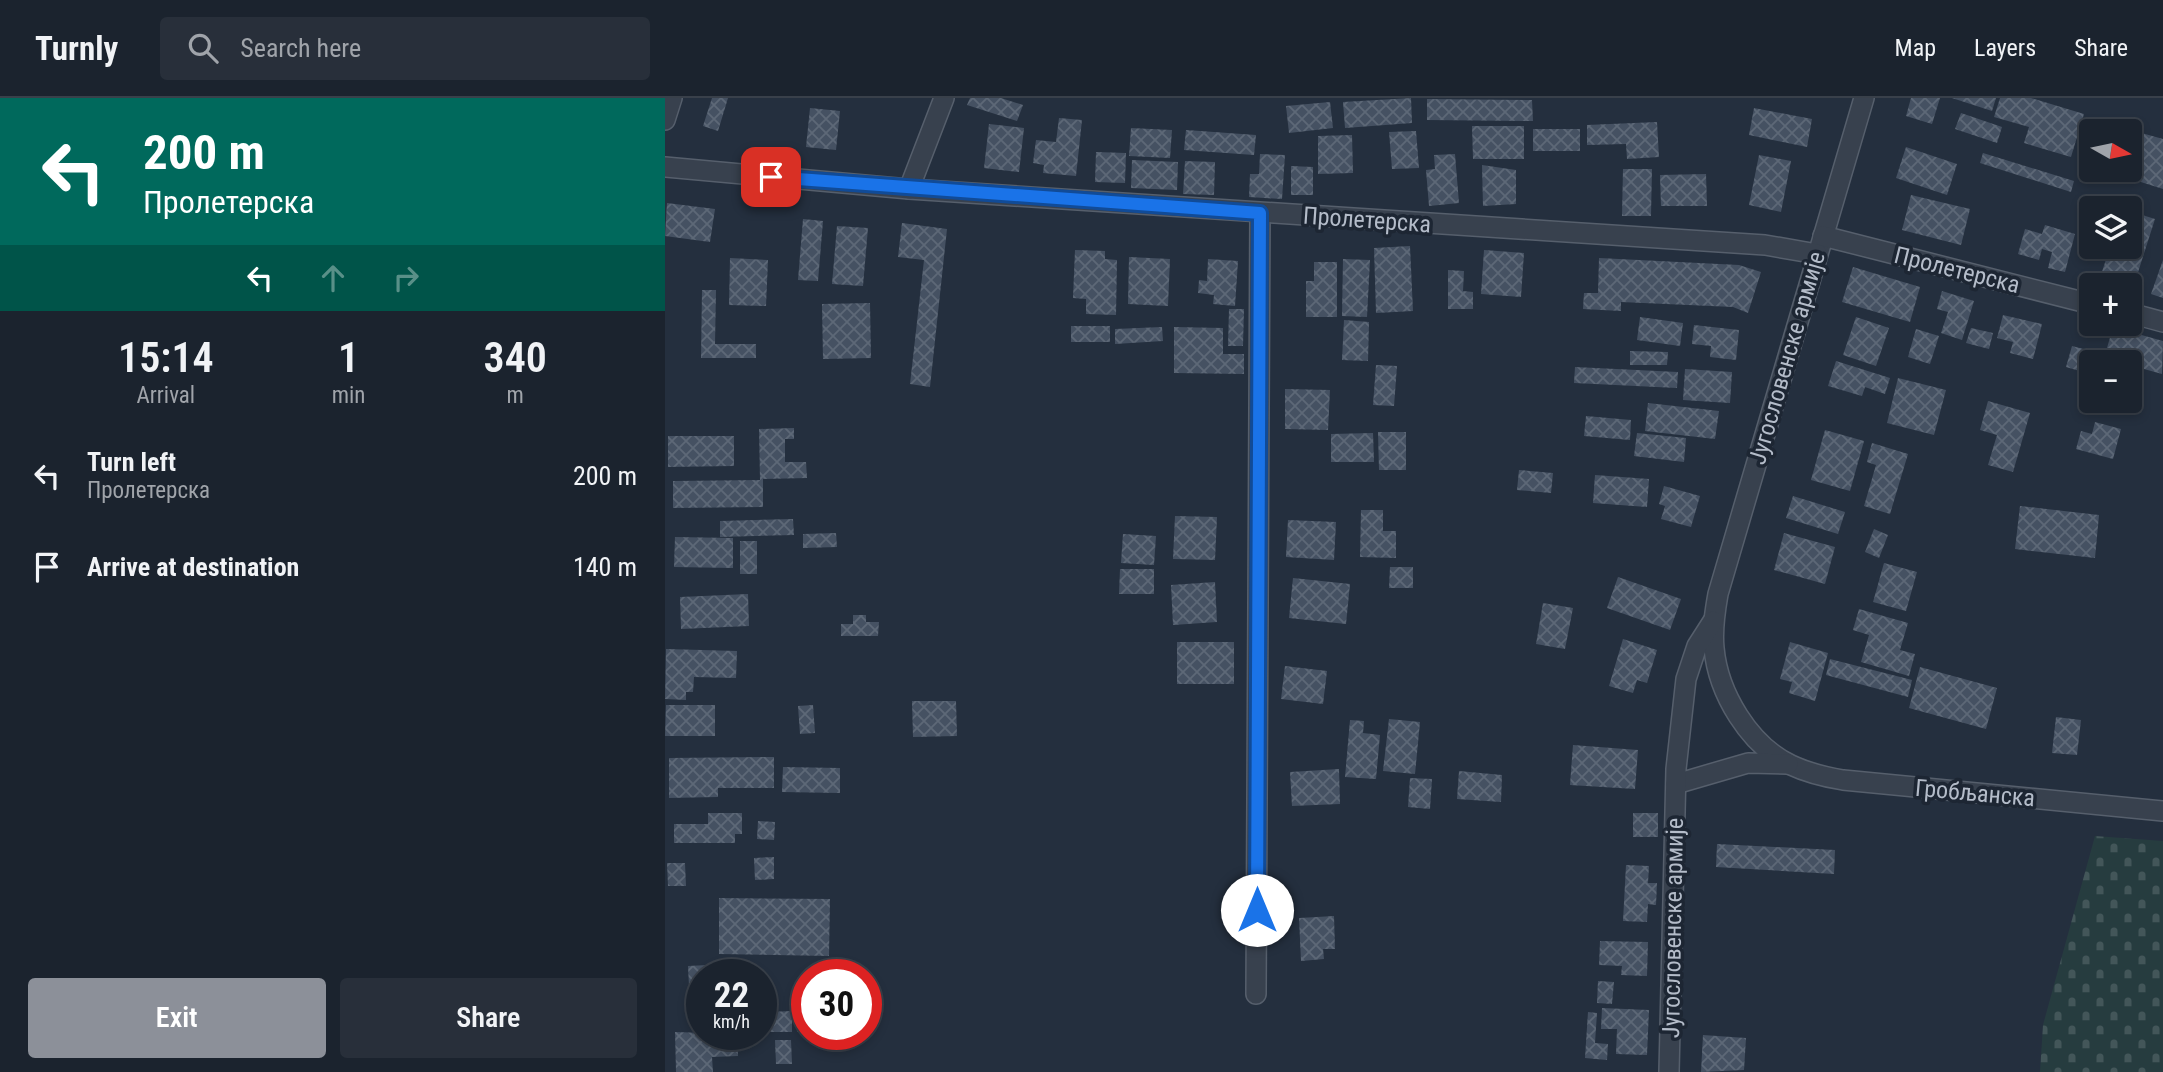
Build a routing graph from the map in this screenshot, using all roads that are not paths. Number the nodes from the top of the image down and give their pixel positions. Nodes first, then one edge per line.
1 (672, 98) edge
2 (944, 98) edge
3 (1864, 98) edge
4 (665, 120) edge
5 (665, 167) edge
6 (909, 189) junction
7 (1260, 213) junction
8 (1820, 245) junction
9 (2079, 300) edge
10 (2142, 316) edge
11 (2163, 322) edge
12 (1714, 620) junction
13 (1789, 764) junction
14 (1676, 784) junction
15 (2163, 811) edge
16 (1256, 994) dead end
17 (1669, 1072) edge

1 - 4 street
2 - 6 street
3 - 8 street, Југословенске армије
5 - 6 street, Пролетерска
6 - 7 street, Пролетерска
7 - 8 street, Пролетерска
7 - 16 street
8 - 9 street, Пролетерска
8 - 12 street, Југословенске армије
10 - 11 street
12 - 13 street, Југословенске армије
12 - 14 street, Југословенске армије
13 - 14 street, Југословенске армије
13 - 15 street, Гробљанска
14 - 17 street, Југословенске армије

